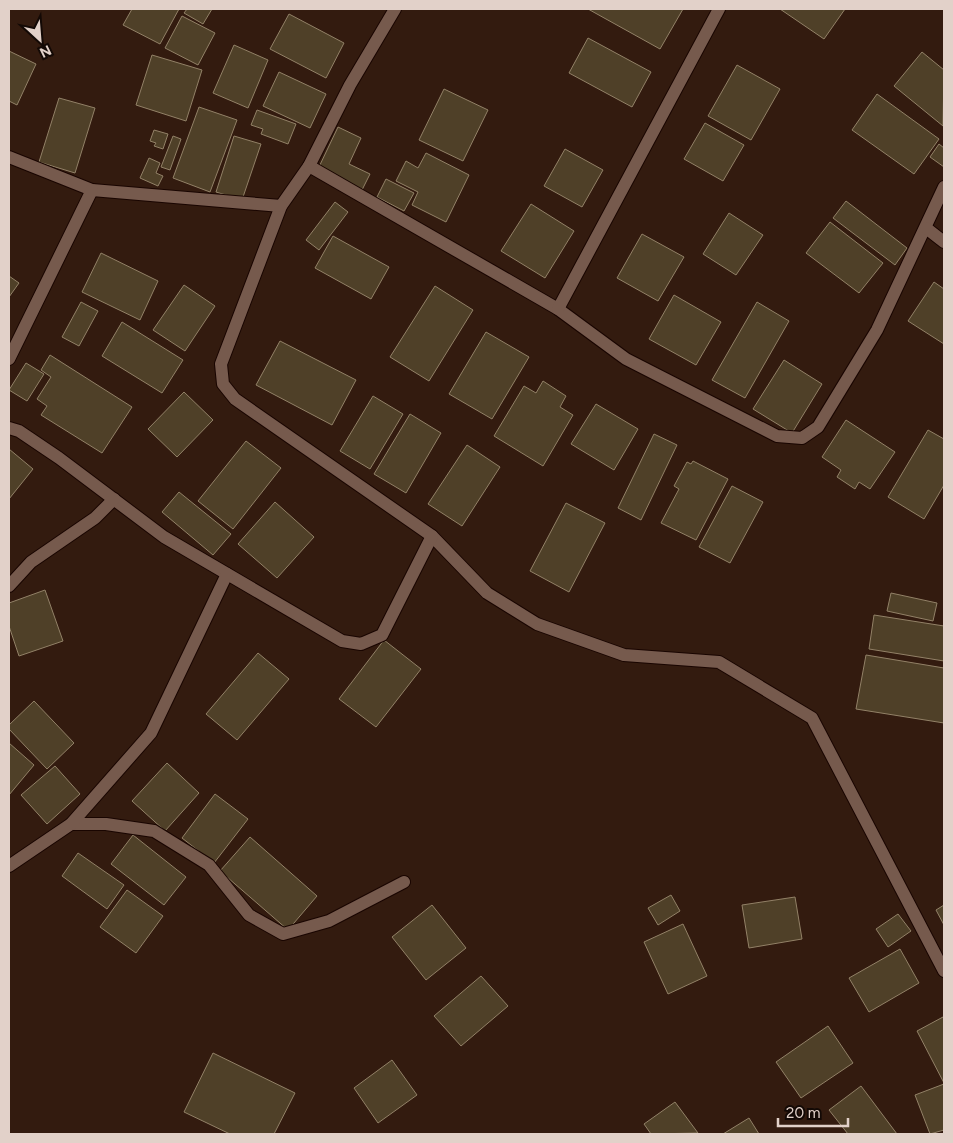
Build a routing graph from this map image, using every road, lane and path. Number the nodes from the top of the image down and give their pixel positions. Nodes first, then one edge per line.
1 (395, 9) edge
2 (719, 9) edge
3 (9, 157) edge
4 (309, 166) junction
5 (944, 187) edge
6 (92, 190) junction
7 (281, 206) junction
8 (926, 228) junction
9 (944, 242) edge
10 (558, 309) junction
11 (9, 360) edge
12 (9, 428) edge
13 (114, 499) junction
14 (432, 536) junction
15 (227, 574) junction
16 (9, 586) edge
17 (72, 824) junction
18 (9, 866) edge
19 (404, 882) dead end
20 (944, 970) edge

1 - 4 street
2 - 10 street
3 - 6 street
4 - 7 street
4 - 10 street
5 - 8 street
6 - 7 street
6 - 11 street
7 - 14 street
8 - 9 street
8 - 10 street
12 - 13 street
13 - 15 street
13 - 16 street
14 - 15 street
14 - 20 street
15 - 17 street
17 - 18 street
17 - 19 street

